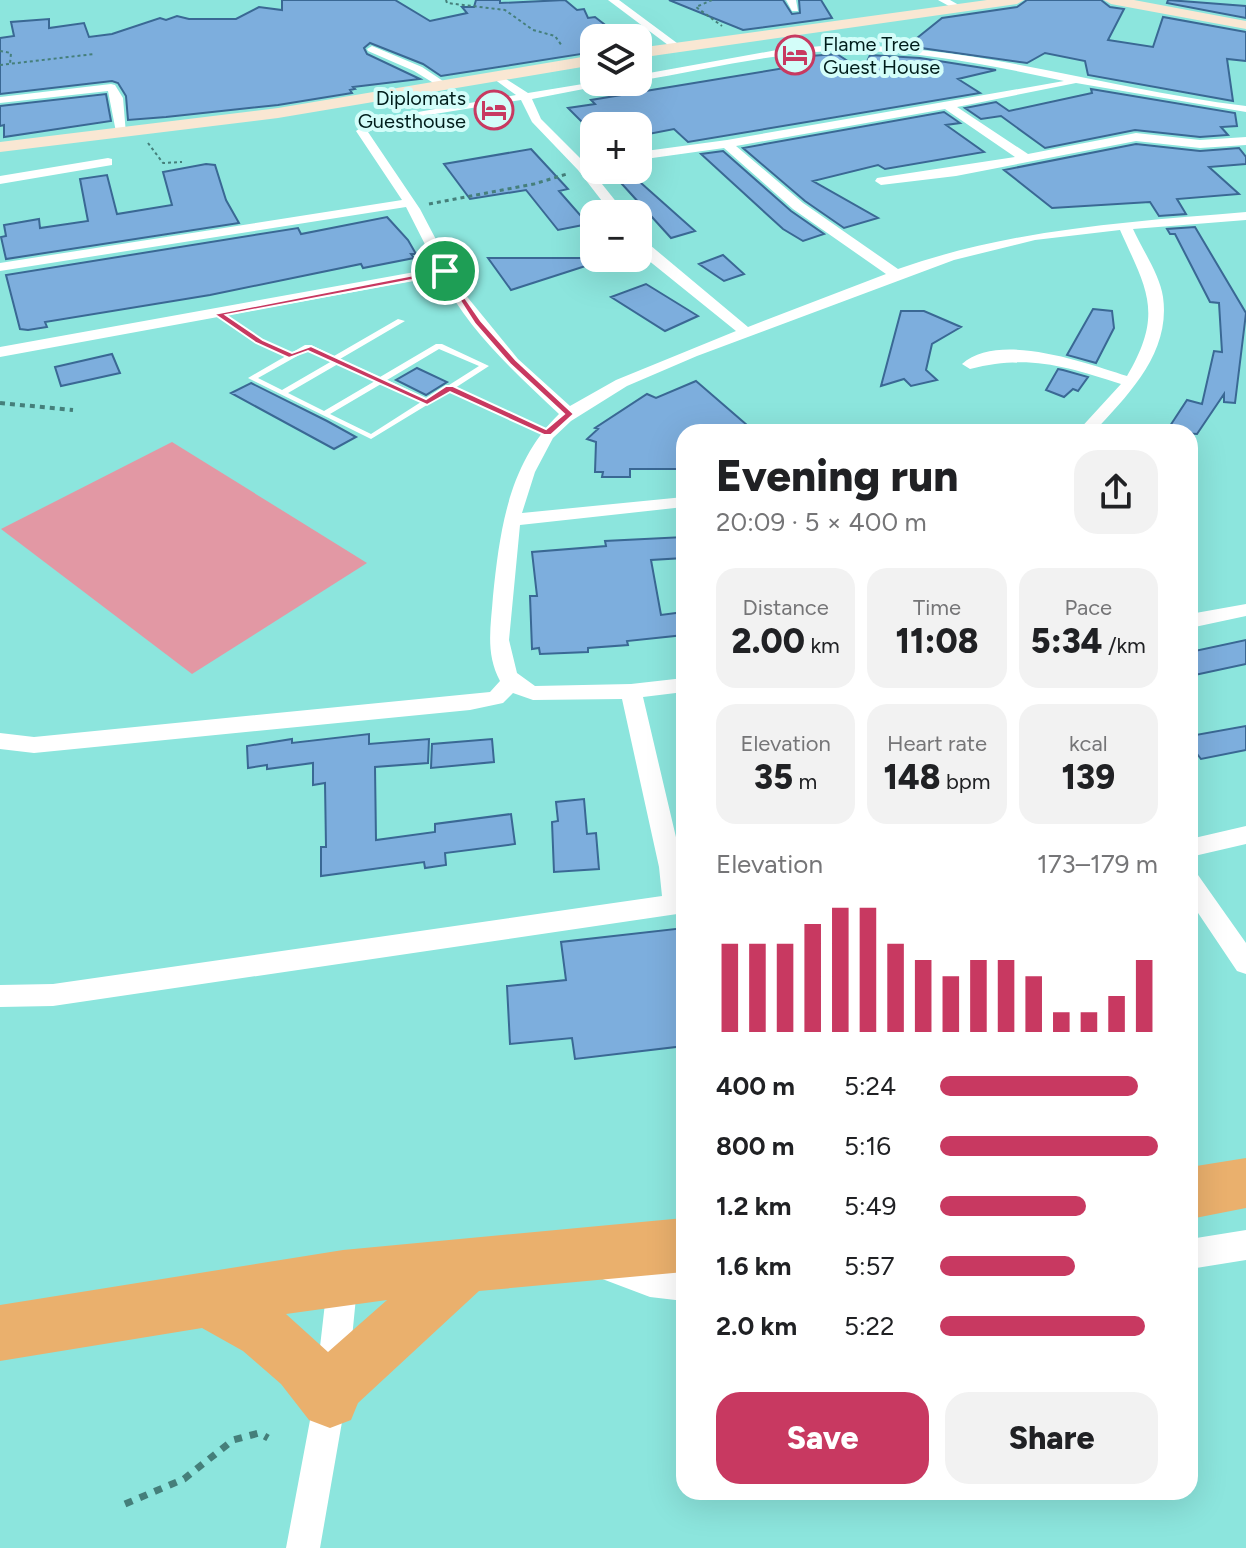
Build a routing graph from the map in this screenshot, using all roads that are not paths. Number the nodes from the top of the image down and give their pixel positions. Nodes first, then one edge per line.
1 (613, 0) edge
2 (943, 0) edge
3 (1017, 0) edge
4 (1111, 0) edge
5 (961, 9) junction
6 (1246, 25) edge
7 (772, 32) junction
8 (676, 46) junction
9 (372, 49) dead end
10 (652, 50) edge
11 (803, 51) junction
12 (580, 62) edge
13 (652, 76) edge
14 (498, 77) junction
15 (1085, 81) junction
16 (444, 85) junction
17 (580, 87) edge
18 (525, 96) junction
19 (0, 100) edge
20 (945, 104) junction
21 (1246, 109) edge
22 (130, 131) junction
23 (1246, 141) edge
24 (727, 144) junction
25 (0, 147) edge
26 (652, 154) edge
27 (1025, 158) junction
28 (580, 160) edge
29 (108, 162) dead end
30 (0, 180) edge
31 (881, 181) dead end
32 (412, 206) junction
33 (1246, 216) edge
34 (1125, 226) junction
35 (652, 256) edge
36 (0, 267) edge
37 (445, 271) junction
38 (897, 275) junction
39 (401, 321) dead end
40 (747, 333) junction
41 (0, 352) edge
42 (336, 360) junction
43 (970, 364) dead end
44 (380, 381) junction
45 (1131, 382) junction
46 (449, 388) junction
47 (282, 393) junction
48 (427, 402) junction
49 (324, 414) junction
50 (569, 414) junction
51 (1092, 424) edge
52 (548, 433) junction
53 (676, 503) edge
54 (512, 520) junction
55 (1246, 610) edge
56 (1198, 619) edge
57 (511, 682) junction
58 (676, 686) edge
59 (631, 691) junction
60 (0, 741) edge
61 (1246, 835) edge
62 (1198, 846) edge
63 (676, 888) edge
64 (1198, 894) edge
65 (676, 905) edge
66 (1246, 963) edge
67 (0, 996) edge
68 (1246, 1183) edge
69 (1198, 1192) edge
70 (1246, 1245) edge
71 (676, 1246) edge
72 (1198, 1253) edge
73 (577, 1254) junction
74 (468, 1265) junction
75 (343, 1277) junction
76 (676, 1285) edge
77 (206, 1299) junction
78 (0, 1333) edge
79 (331, 1393) junction
80 (303, 1548) edge

1 - 8 street
2 - 5 street
3 - 5 street
4 - 6 street
5 - 7 street
7 - 8 street
7 - 11 street
8 - 10 street
9 - 16 street
11 - 13 street
11 - 15 street
12 - 14 street
14 - 16 street
14 - 18 street
15 - 20 street
15 - 21 street
16 - 22 street
17 - 18 street
18 - 28 street
18 - 32 street
19 - 22 street
20 - 24 street
20 - 27 street
22 - 25 street
23 - 27 street
24 - 26 street
24 - 38 street
27 - 31 street
29 - 30 street
32 - 36 street
32 - 37 street
33 - 34 street
34 - 38 street
34 - 45 street
35 - 40 street
37 - 41 street
37 - 50 street
38 - 40 street
39 - 42 lane
40 - 50 street
42 - 44 lane
42 - 47 lane
42 - 47 lane
43 - 45 street
44 - 46 lane
44 - 48 lane
44 - 49 lane
45 - 51 street
46 - 48 lane
46 - 52 lane
47 - 49 lane
48 - 49 lane
50 - 52 street
52 - 54 street
53 - 54 street
54 - 57 street
55 - 56 street
57 - 59 street
57 - 60 street
58 - 59 street
59 - 63 street
61 - 62 street
64 - 66 street
65 - 67 street
68 - 69 highway
70 - 72 street
71 - 73 highway
73 - 74 highway
73 - 76 street
74 - 75 highway
74 - 79 highway
75 - 77 highway
75 - 79 street
77 - 78 highway
77 - 79 highway
79 - 80 street

